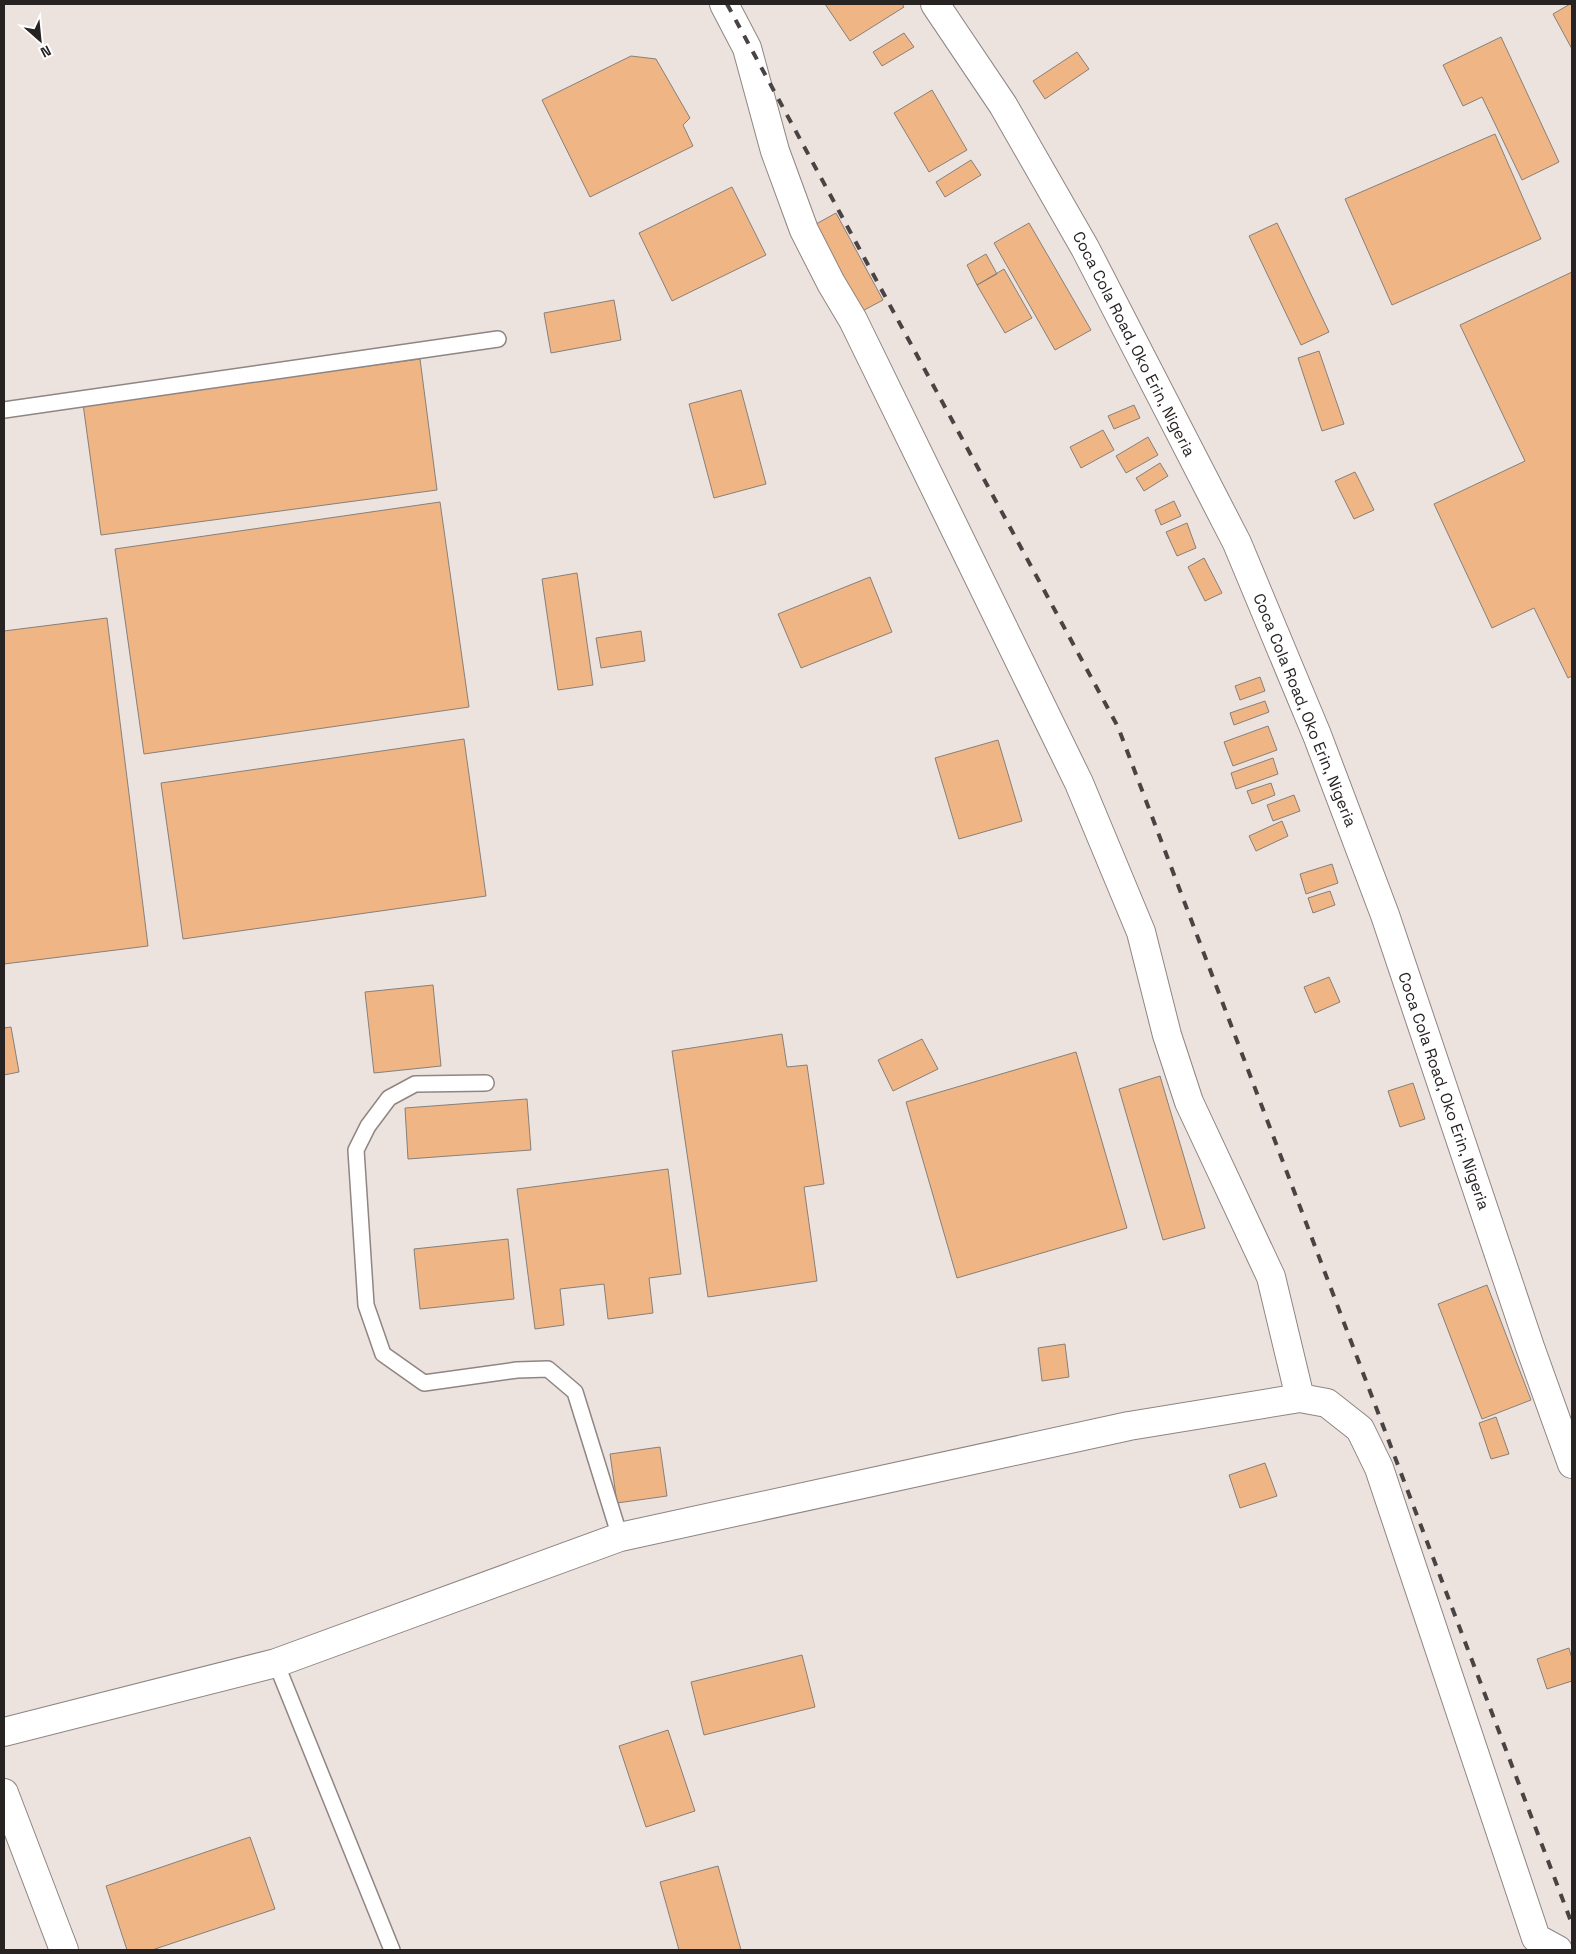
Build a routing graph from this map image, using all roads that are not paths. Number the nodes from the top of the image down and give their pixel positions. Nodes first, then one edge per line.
1 (724, 4) edge
2 (935, 4) edge
3 (498, 339) dead end
4 (4, 410) edge
5 (486, 1083) dead end
6 (1300, 1398) junction
7 (1572, 1464) edge
8 (620, 1537) junction
9 (276, 1663) junction
10 (4, 1732) edge
11 (4, 1793) edge
12 (1544, 1946) edge
13 (64, 1950) edge
14 (392, 1950) edge

1 - 6 street
2 - 7 street, Coca Cola Road, Oko Erin, Nigeria
3 - 4 lane
5 - 8 lane
6 - 8 street
6 - 12 street
8 - 9 street
9 - 10 street
9 - 14 lane
11 - 13 street

